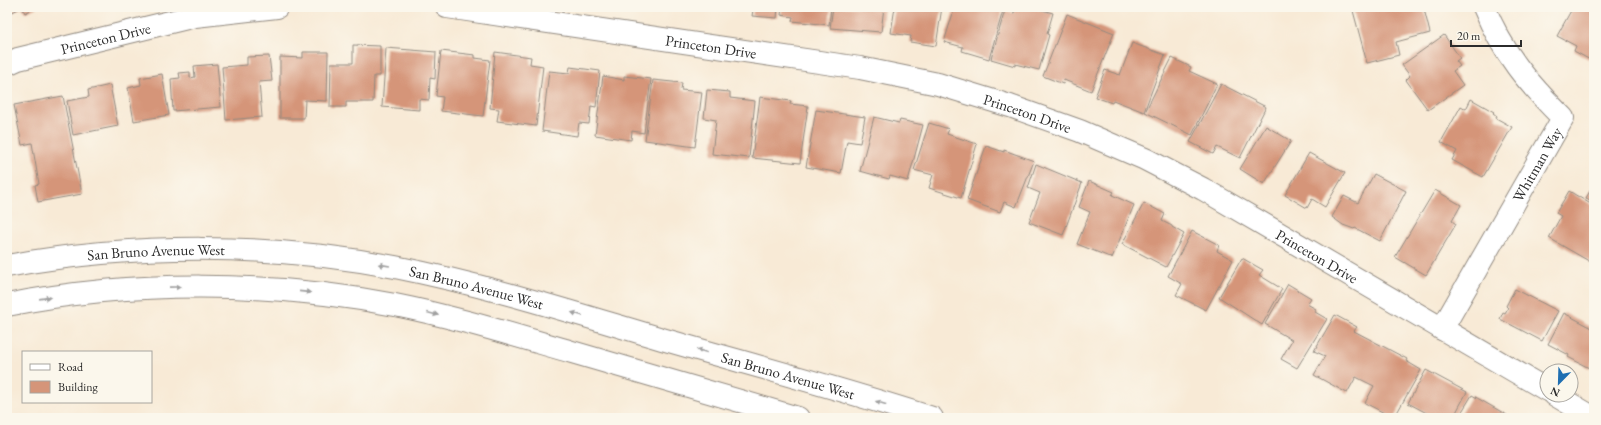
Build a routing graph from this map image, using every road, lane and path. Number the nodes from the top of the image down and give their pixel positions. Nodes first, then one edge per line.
1 (277, 7) edge
2 (447, 7) edge
3 (1484, 7) edge
4 (7, 64) edge
5 (7, 266) edge
6 (7, 305) edge
7 (1442, 329) junction
8 (1539, 385) edge
9 (1569, 403) edge
10 (798, 418) edge
11 (932, 418) edge
12 (1594, 418) edge

1 - 4 street, Princeton Drive
2 - 7 street, Princeton Drive
3 - 7 street, Whitman Way
11 -> 5 street, San Bruno Avenue West
6 -> 10 street
7 - 8 street, Princeton Drive
9 - 12 street

